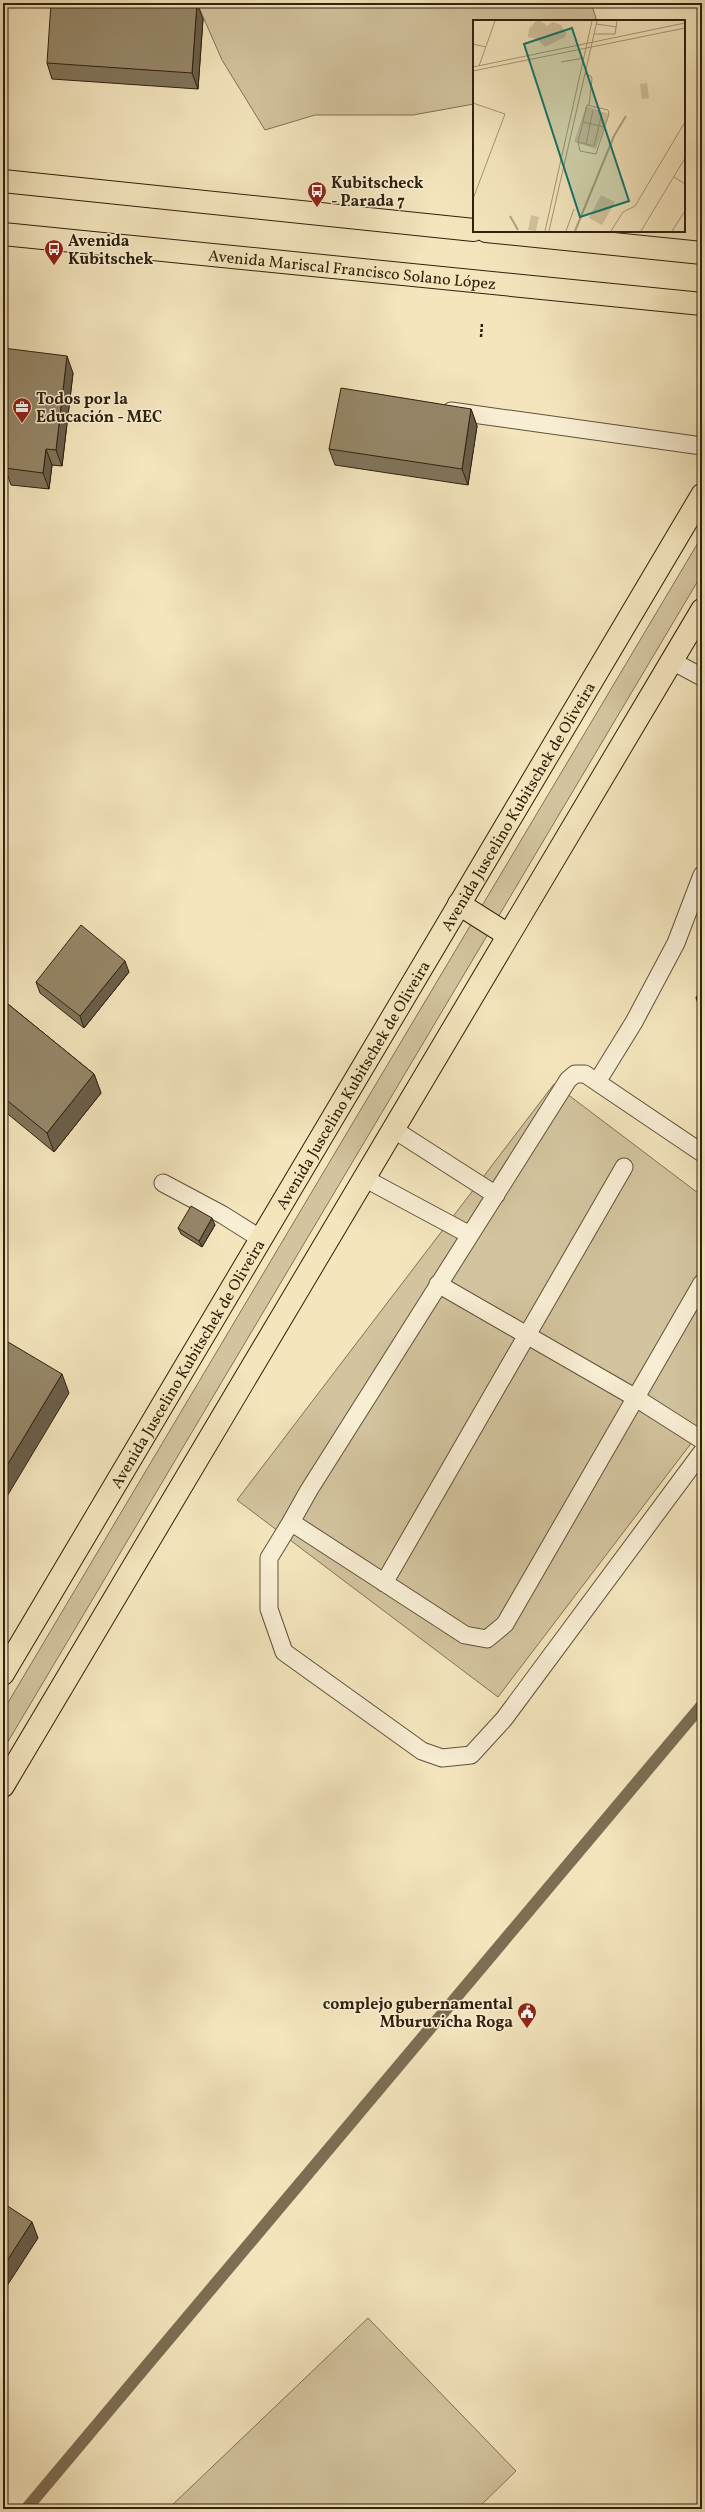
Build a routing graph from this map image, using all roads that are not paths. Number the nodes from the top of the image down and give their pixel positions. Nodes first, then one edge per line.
1 (3, 181) edge
2 (473, 230) edge
3 (496, 232) edge
4 (3, 234) edge
5 (702, 253) edge
6 (702, 304) edge
7 (435, 409) edge
8 (702, 446) edge
9 (702, 495) edge
10 (702, 610) edge
11 (672, 661) junction
12 (702, 677) edge
13 (702, 875) edge
14 (459, 904) junction
15 (508, 935) junction
16 (597, 1082) junction
17 (393, 1129) junction
18 (702, 1153) edge
19 (624, 1168) dead end
20 (364, 1178) junction
21 (163, 1183) dead end
22 (496, 1195) junction
23 (470, 1235) junction
24 (261, 1239) junction
25 (702, 1283) edge
26 (438, 1284) junction
27 (529, 1336) junction
28 (636, 1398) junction
29 (702, 1440) edge
30 (702, 1452) edge
31 (291, 1522) junction
32 (384, 1583) junction
33 (3, 1674) edge
34 (3, 1786) edge

1 - 2 main road
3 - 5 main road
4 - 6 main road, Avenida Mariscal Francisco Solano López
7 - 8 lane
9 - 14 main road, Avenida Juscelino Kubitschek de Oliveira
10 - 11 main road
11 - 12 lane
11 - 15 main road
13 - 16 lane
14 - 15 main road
14 - 24 main road, Avenida Juscelino Kubitschek de Oliveira
15 - 17 main road
16 - 18 lane
16 - 22 lane
17 - 20 main road
17 - 22 lane
19 - 27 lane
20 - 23 lane
20 - 34 main road
21 - 24 lane
22 - 23 lane
23 - 26 lane
24 - 33 main road, Avenida Juscelino Kubitschek de Oliveira
25 - 28 lane
26 - 27 lane
26 - 31 lane
27 - 28 lane
27 - 32 lane
28 - 29 lane
28 - 32 lane
30 - 31 lane
31 - 32 lane

